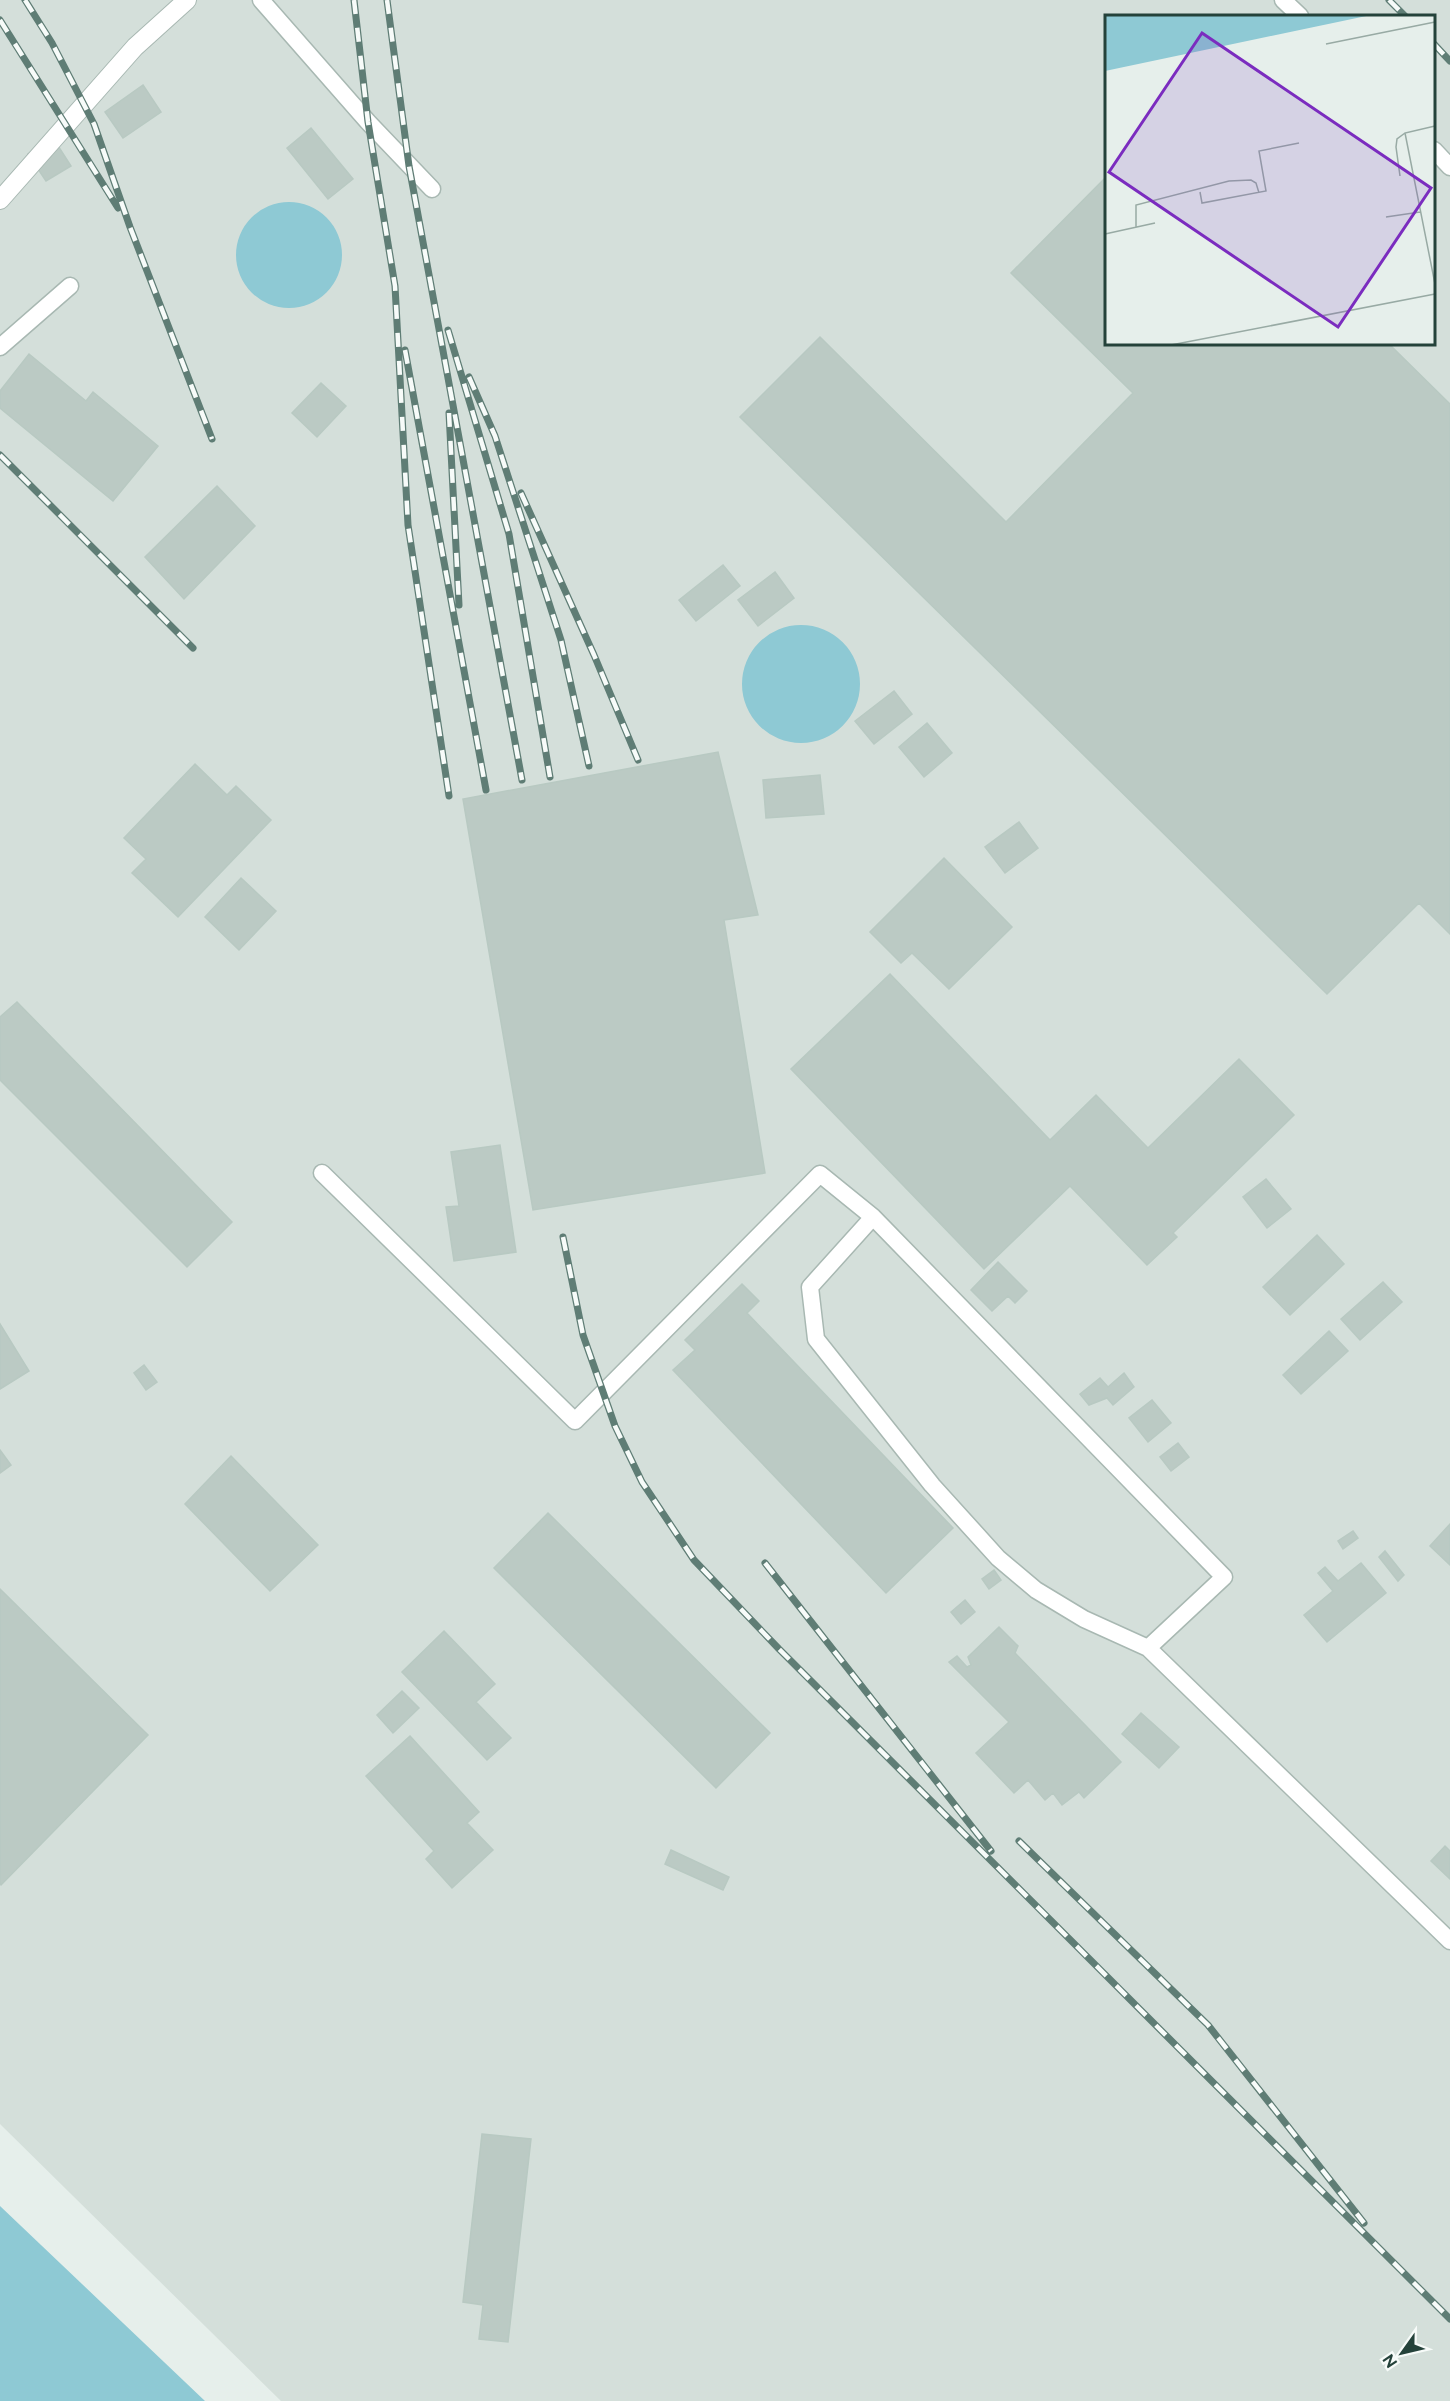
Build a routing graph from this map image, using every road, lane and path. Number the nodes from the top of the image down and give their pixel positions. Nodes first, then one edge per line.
1 (187, 0) edge
2 (261, 0) edge
3 (1283, 0) edge
4 (1299, 15) edge
5 (1435, 151) edge
6 (1450, 167) edge
7 (432, 189) dead end
8 (0, 200) edge
9 (70, 286) dead end
10 (0, 347) edge
11 (322, 1173) dead end
12 (873, 1217) junction
13 (1148, 1648) junction
14 (1450, 1941) edge

1 - 8 street
2 - 7 lane
3 - 4 lane
5 - 6 lane
9 - 10 lane
11 - 12 lane
12 - 13 lane
12 - 13 lane
13 - 14 lane

